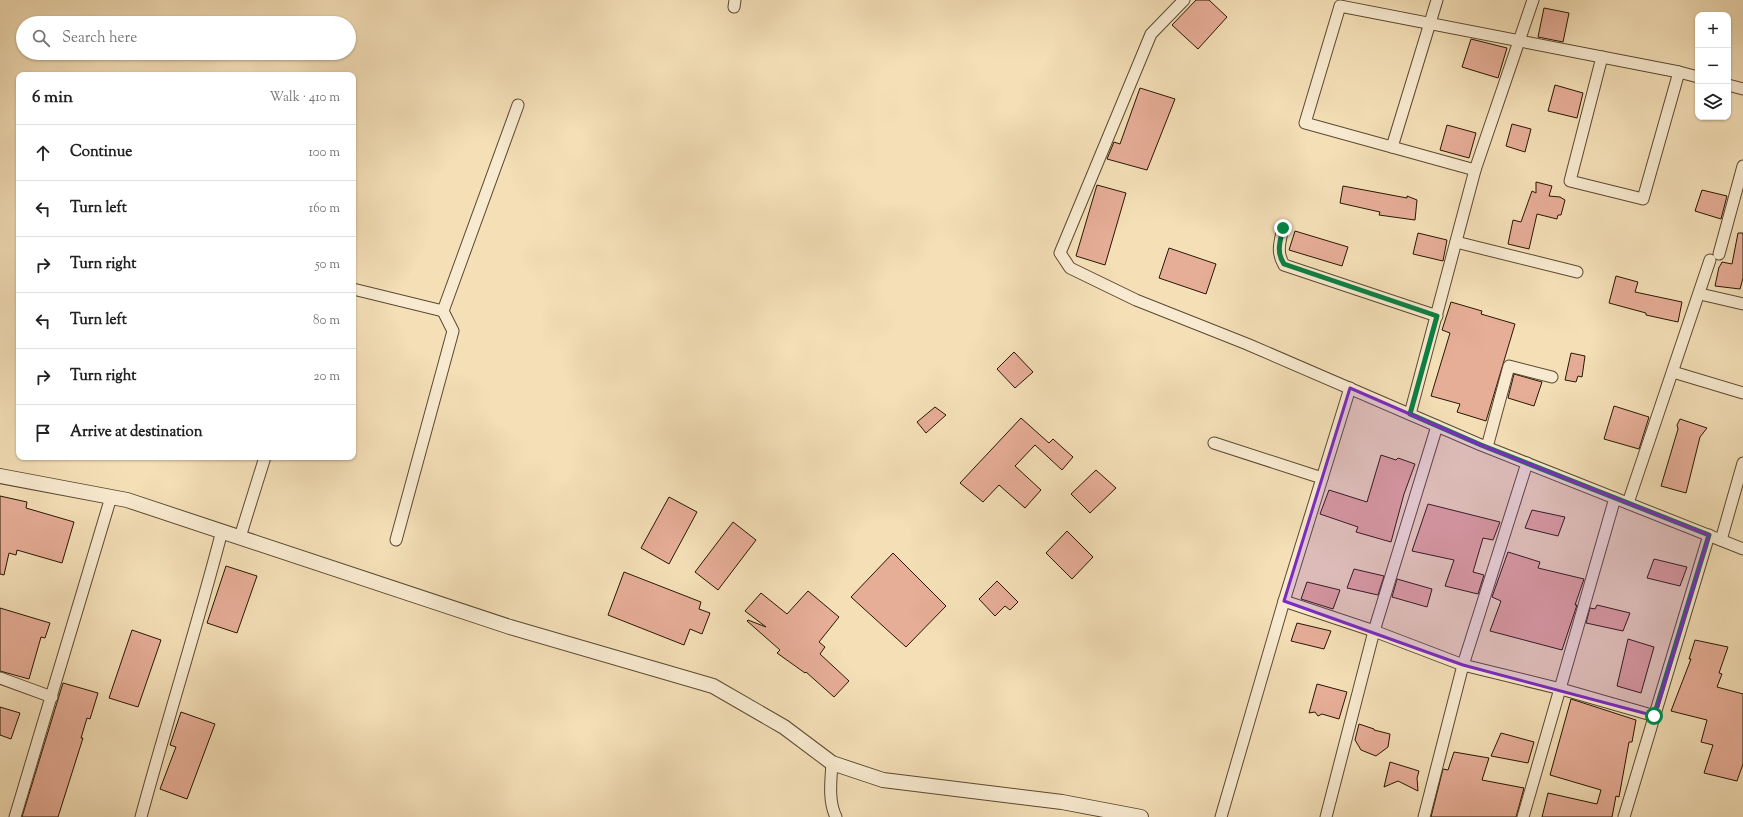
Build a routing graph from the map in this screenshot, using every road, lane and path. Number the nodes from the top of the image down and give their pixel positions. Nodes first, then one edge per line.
1 (1184, 0) edge
2 (1437, 0) edge
3 (1533, 0) edge
4 (1430, 23) junction
5 (1520, 41) junction
6 (1602, 57) junction
7 (1679, 72) junction
8 (1695, 76) edge
9 (1731, 86) edge
10 (1743, 89) edge
11 (518, 105) dead end
12 (1392, 147) junction
13 (1475, 170) junction
14 (1742, 170) edge
15 (1283, 228) dead end
16 (1456, 242) junction
17 (1577, 272) dead end
18 (356, 290) edge
19 (1700, 294) junction
20 (1743, 304) edge
21 (443, 311) junction
22 (1437, 316) junction
23 (1673, 372) junction
24 (1552, 377) dead end
25 (1350, 388) junction
26 (1743, 393) edge
27 (1410, 414) junction
28 (1437, 426) junction
29 (1214, 443) dead end
30 (1486, 447) junction
31 (263, 460) edge
32 (1527, 463) junction
33 (1743, 463) edge
34 (0, 476) edge
35 (1322, 478) junction
36 (111, 497) junction
37 (1615, 498) junction
38 (1628, 503) junction
39 (222, 531) junction
40 (1709, 535) junction
41 (240, 537) junction
42 (396, 540) dead end
43 (1721, 540) junction
44 (1743, 549) edge
45 (1284, 601) junction
46 (1374, 631) junction
47 (1463, 665) junction
48 (0, 678) edge
49 (1561, 689) junction
50 (52, 697) junction
51 (1654, 716) junction
52 (832, 763) junction
53 (15, 817) edge
54 (141, 817) edge
55 (836, 817) edge
56 (1141, 817) edge
57 (1221, 817) edge
58 (1326, 817) edge
59 (1424, 817) edge
60 (1523, 817) edge
61 (1624, 817) edge

1 - 25 street
2 - 4 street
3 - 5 street
4 - 5 street
4 - 12 street
4 - 12 street
5 - 6 street
5 - 13 street
6 - 7 street
6 - 7 street
7 - 8 street
9 - 10 street
11 - 21 street
12 - 13 street
13 - 16 street
14 - 19 street
15 - 22 street
16 - 17 street
16 - 22 street
18 - 21 street
19 - 20 street
19 - 23 street
21 - 42 street
22 - 27 street
23 - 26 street
23 - 38 street
24 - 30 street
25 - 27 street
25 - 35 street
27 - 28 street
28 - 30 street
28 - 46 street
29 - 35 street
30 - 32 street
31 - 41 street
32 - 37 street
32 - 47 street
33 - 43 street
34 - 36 street
35 - 45 street
36 - 39 street
36 - 50 street
37 - 38 street
37 - 49 street
38 - 40 street
39 - 41 street
39 - 54 street
40 - 43 street
40 - 51 street
41 - 52 street
43 - 44 street
45 - 46 street
45 - 57 street
46 - 47 street
46 - 58 street
47 - 49 street
47 - 59 street
48 - 50 street
49 - 51 street
49 - 60 street
50 - 53 street
51 - 61 street
52 - 55 street
52 - 56 street

